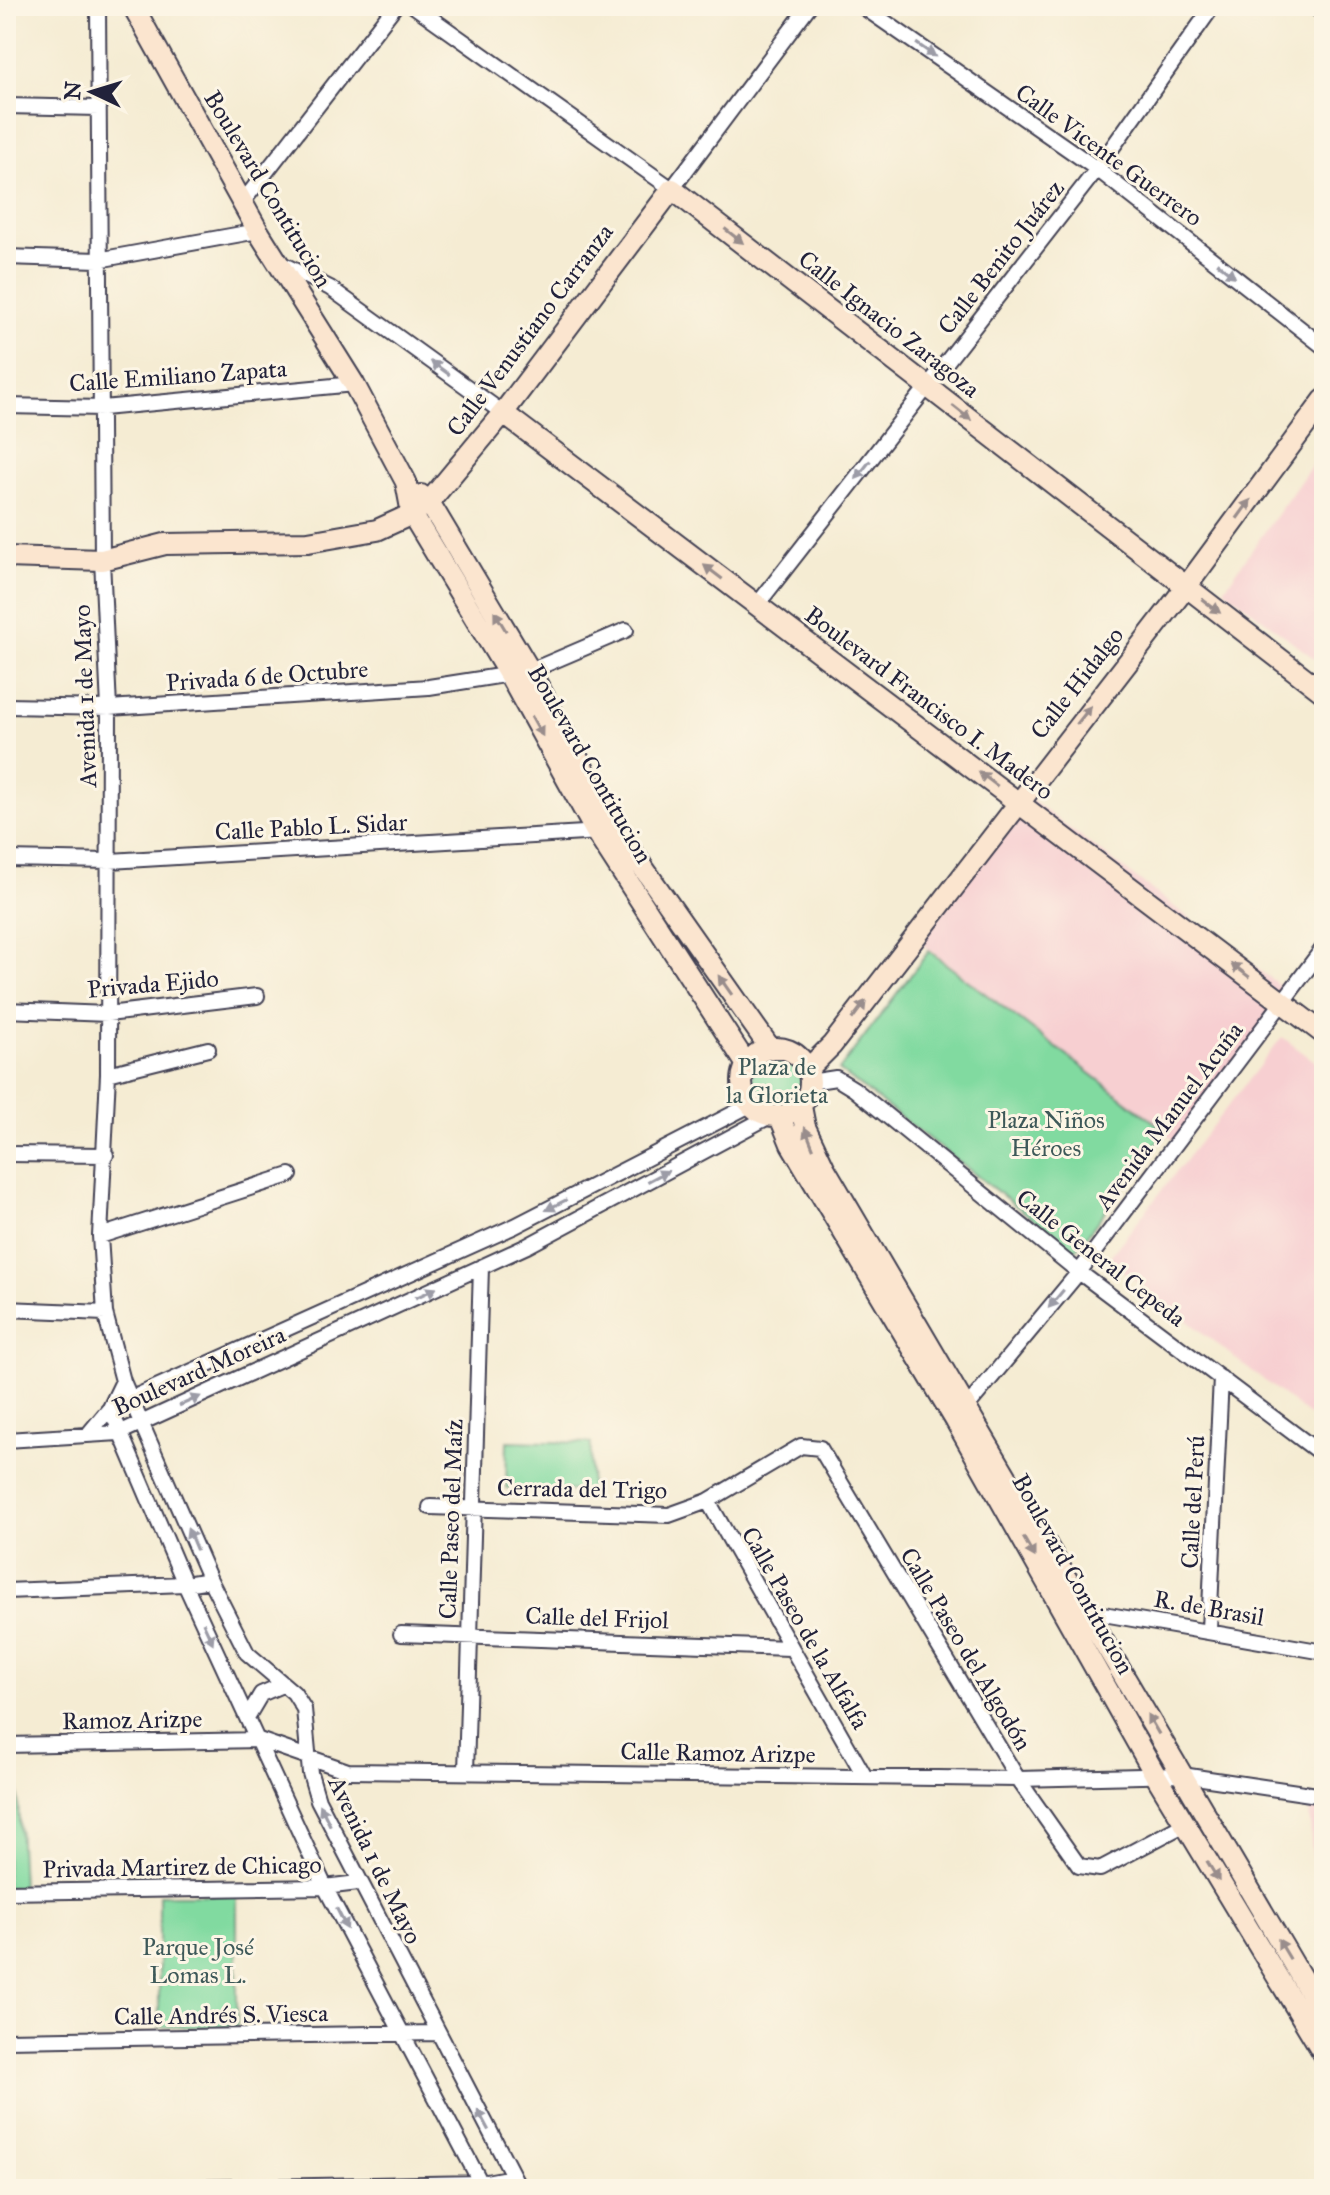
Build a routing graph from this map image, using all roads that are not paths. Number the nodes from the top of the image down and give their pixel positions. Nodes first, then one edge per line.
1 (98, 6) edge
2 (133, 6) edge
3 (395, 6) edge
4 (414, 6) edge
5 (809, 6) edge
6 (862, 6) edge
7 (1213, 6) edge
8 (1313, 6) edge
9 (1324, 14) edge
10 (6, 106) edge
11 (99, 108) junction
12 (1097, 169) junction
13 (672, 189) junction
14 (242, 203) junction
15 (258, 231) junction
16 (6, 257) edge
17 (98, 260) junction
18 (282, 264) junction
19 (1324, 347) edge
20 (354, 384) junction
21 (928, 387) junction
22 (1324, 400) edge
23 (6, 406) edge
24 (103, 408) junction
25 (503, 413) junction
26 (406, 482) junction
27 (429, 502) junction
28 (412, 514) junction
29 (6, 557) edge
30 (102, 560) junction
31 (1186, 587) junction
32 (757, 605) junction
33 (626, 630) dead end
34 (520, 673) junction
35 (1324, 693) edge
36 (6, 706) edge
37 (109, 708) junction
38 (1018, 802) junction
39 (596, 832) junction
40 (618, 832) junction
41 (6, 859) edge
42 (110, 861) junction
43 (1324, 947) edge
44 (257, 996) dead end
45 (1282, 1002) junction
46 (6, 1010) edge
47 (108, 1014) junction
48 (1324, 1034) edge
49 (770, 1048) junction
50 (208, 1049) dead end
51 (747, 1065) junction
52 (108, 1074) junction
53 (809, 1075) junction
54 (750, 1105) junction
55 (801, 1106) junction
56 (775, 1116) junction
57 (6, 1154) edge
58 (106, 1155) junction
59 (290, 1175) dead end
60 (515, 1226) junction
61 (100, 1236) junction
62 (527, 1246) junction
63 (481, 1267) junction
64 (1079, 1272) junction
65 (334, 1308) junction
66 (6, 1309) edge
67 (105, 1313) junction
68 (344, 1331) junction
69 (269, 1336) junction
70 (282, 1359) junction
71 (1221, 1378) junction
72 (123, 1381) junction
73 (131, 1398) junction
74 (110, 1408) junction
75 (961, 1414) junction
76 (143, 1422) junction
77 (90, 1432) junction
78 (119, 1433) junction
79 (6, 1440) edge
80 (812, 1445) joint
81 (1324, 1456) edge
82 (708, 1501) junction
83 (430, 1507) dead end
84 (474, 1508) junction
85 (210, 1580) junction
86 (185, 1584) junction
87 (6, 1591) edge
88 (1086, 1611) junction
89 (1209, 1629) junction
90 (401, 1634) dead end
91 (470, 1636) junction
92 (790, 1648) junction
93 (1324, 1652) edge
94 (282, 1685) junction
95 (248, 1716) junction
96 (259, 1740) junction
97 (6, 1745) edge
98 (308, 1754) junction
99 (466, 1772) junction
100 (1182, 1775) junction
101 (1156, 1776) junction
102 (865, 1777) junction
103 (1018, 1779) junction
104 (1324, 1796) edge
105 (1185, 1824) junction
106 (358, 1883) junction
107 (325, 1887) junction
108 (6, 1892) edge
109 (1324, 2016) edge
110 (437, 2033) junction
111 (401, 2034) junction
112 (6, 2040) edge
113 (1324, 2054) edge
114 (517, 2183) edge
115 (482, 2186) edge
116 (142, 2189) edge

1 - 11 street, Avenida 1 de Mayo
2 - 14 street, Boulevard Contitucion
3 - 14 street
4 - 13 street, Calle Ignacio Zaragoza
5 - 13 street
6 -> 12 street, Calle Vicente Guerrero
7 - 12 street, Calle Benito Juárez
8 - 9 street
10 - 11 street
11 - 17 street, Avenida 1 de Mayo
12 -> 19 street, Calle Vicente Guerrero
12 - 21 street, Calle Benito Juárez
13 -> 21 street, Calle Ignacio Zaragoza
13 - 25 street, Calle Venustiano Carranza
14 - 15 street, Boulevard Contitucion
15 - 17 street
15 - 18 street, Boulevard Contitucion
16 - 17 street
17 - 24 street, Avenida 1 de Mayo
18 - 20 street, Boulevard Contitucion
25 -> 18 street
20 - 24 street, Calle Emiliano Zapata
20 - 26 street, Boulevard Contitucion
21 -> 31 street, Calle Ignacio Zaragoza
21 -> 32 street, Calle Benito Juárez
31 -> 22 street, Calle Hidalgo
23 - 24 street, Calle Emiliano Zapata
24 - 30 street, Avenida 1 de Mayo
25 - 27 street, Calle Venustiano Carranza
32 -> 25 street, Boulevard Francisco I. Madero
26 - 27 street, Boulevard Contitucion
26 - 28 street, Boulevard Contitucion
27 - 28 street, Calle Venustiano Carranza
34 -> 27 street, Boulevard Contitucion
28 - 30 street, Calle Venustiano Carranza
28 - 34 street, Boulevard Contitucion
29 - 30 street, Calle Venustiano Carranza
30 - 37 street, Avenida 1 de Mayo
31 -> 35 street, Calle Ignacio Zaragoza
38 -> 31 street, Calle Hidalgo
38 -> 32 street, Boulevard Francisco I. Madero
33 - 34 street
34 - 37 street, Privada 6 de Octubre
34 -> 39 street, Boulevard Contitucion
34 - 40 street, Boulevard Contitucion
36 - 37 street, Privada 6 de Octubre
37 - 42 street, Avenida 1 de Mayo
45 -> 38 street, Boulevard Francisco I. Madero
53 -> 38 street, Calle Hidalgo
39 - 40 street, Calle Pablo L. Sidar
39 - 42 street, Calle Pablo L. Sidar
39 - 51 street, Boulevard Contitucion
49 -> 40 street, Boulevard Contitucion
41 - 42 street, Calle Pablo L. Sidar
42 - 47 street, Avenida 1 de Mayo
43 - 45 street, Avenida Manuel Acuña
44 - 47 street, Privada Ejido
45 - 48 street, Boulevard Francisco I. Madero
45 - 64 street, Avenida Manuel Acuña
46 - 47 street, Privada Ejido
47 - 52 street, Avenida 1 de Mayo
49 - 51 street
49 - 53 street
50 - 52 street
51 - 54 street
52 - 58 street, Avenida 1 de Mayo
53 - 55 street
53 - 64 street, Calle General Cepeda
54 - 56 street
54 -> 60 street, Boulevard Moreira
55 - 56 street
75 -> 55 street, Boulevard Contitucion
62 -> 56 street, Boulevard Moreira
56 - 75 street, Boulevard Contitucion
57 - 58 street
58 - 61 street, Avenida 1 de Mayo
59 - 61 street
60 - 62 street
60 - 65 street, Boulevard Moreira
61 - 67 street, Avenida 1 de Mayo
62 - 63 street, Boulevard Moreira
68 -> 63 street, Boulevard Moreira
63 - 84 street, Calle Paseo del Maíz
64 - 71 street, Calle General Cepeda
64 -> 75 street, Avenida Manuel Acuña
65 - 68 street
65 - 69 street, Boulevard Moreira
66 - 67 street
67 - 72 street, Avenida 1 de Mayo
68 - 70 street, Boulevard Moreira
69 - 70 street
69 - 73 street, Boulevard Moreira
76 -> 70 street, Boulevard Moreira
71 - 81 street, Calle General Cepeda
71 - 89 street, Calle del Perú
72 - 73 street, Avenida 1 de Mayo
72 - 74 street
73 - 74 street, Boulevard Moreira
73 - 76 street, Avenida 1 de Mayo
74 - 77 street, Boulevard Moreira
74 - 78 street
75 - 88 street, Boulevard Contitucion
75 -> 101 street, Boulevard Contitucion
76 - 78 street, Boulevard Moreira
85 -> 76 street, Avenida 1 de Mayo
77 - 78 street, Boulevard Moreira
77 - 79 street
78 - 86 street
80 - 82 street, Cerrada del Trigo
80 - 103 street, Calle Paseo del Algodón
82 - 84 street, Cerrada del Trigo
82 - 92 street, Calle Paseo de la Alfalfa
83 - 84 street, Cerrada del Trigo
84 - 91 street, Calle Paseo del Maíz
85 - 86 street
85 - 94 street, Avenida 1 de Mayo
86 - 87 street
86 -> 95 street
88 - 89 street, R. de Brasil
100 -> 88 street, Boulevard Contitucion
89 - 93 street, R. de Brasil
90 - 91 street, Calle del Frijol
91 - 92 street, Calle del Frijol
91 - 99 street, Calle Paseo del Maíz
92 - 102 street, Calle Paseo de la Alfalfa
94 - 95 street
94 - 98 street, Avenida 1 de Mayo
95 - 96 street
96 - 97 street, Ramoz Arizpe
96 - 98 street, Calle Ramoz Arizpe
96 - 107 street
98 - 99 street, Calle Ramoz Arizpe
106 -> 98 street, Avenida 1 de Mayo
99 - 102 street, Calle Ramoz Arizpe
100 - 101 street, Calle Ramoz Arizpe
100 - 104 street, Calle Ramoz Arizpe
109 -> 100 street, Boulevard Contitucion
101 - 103 street, Calle Ramoz Arizpe
101 - 105 street, Boulevard Contitucion
102 - 103 street, Calle Ramoz Arizpe
103 - 105 street, Calle Paseo del Algodón
105 -> 113 street, Boulevard Contitucion
106 - 107 street, Privada Martirez de Chicago
106 - 110 street, Avenida 1 de Mayo
107 - 108 street, Privada Martirez de Chicago
107 -> 111 street
110 - 111 street, Calle Andrés S. Viesca
114 -> 110 street, Avenida 1 de Mayo
111 - 112 street, Calle Andrés S. Viesca
111 - 115 street
114 - 115 street
115 - 116 street

